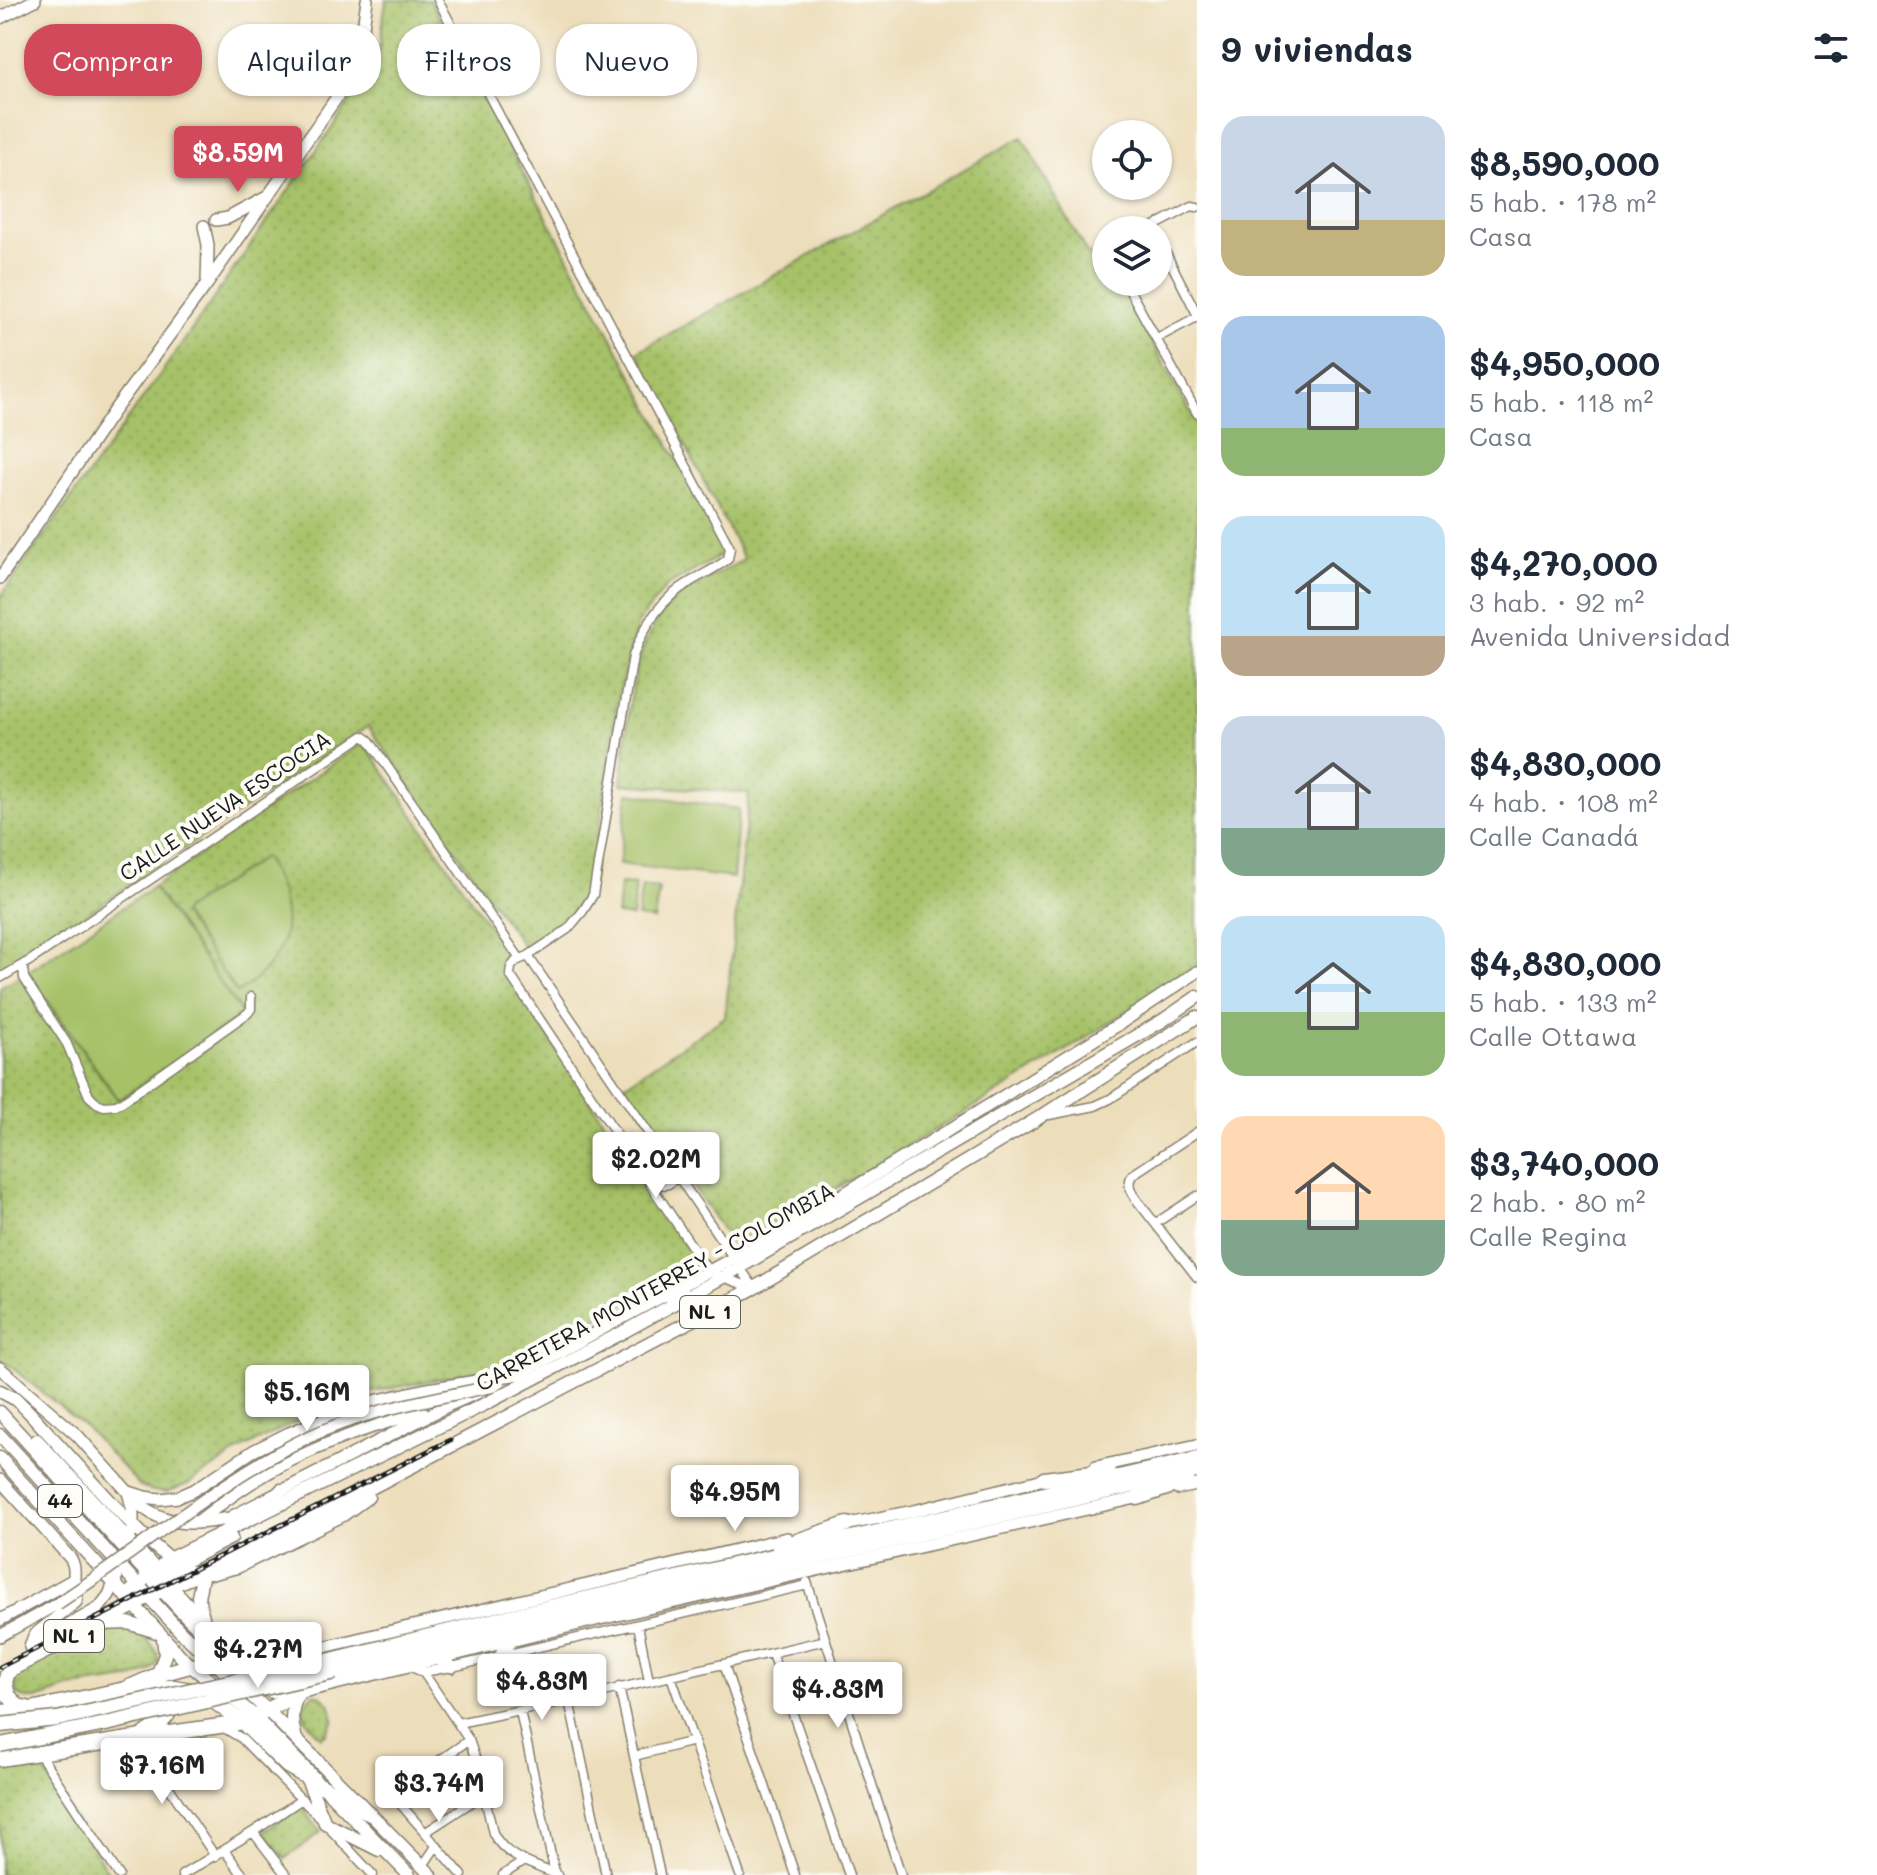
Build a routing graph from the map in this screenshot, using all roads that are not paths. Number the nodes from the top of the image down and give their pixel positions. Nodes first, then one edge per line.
1 (35, 0) edge
2 (367, 0) edge
3 (438, 0) edge
4 (0, 18) edge
5 (269, 196) junction
6 (1194, 207) edge
7 (1172, 217) edge
8 (216, 220) dead end
9 (204, 226) dead end
10 (1172, 266) edge
11 (207, 284) junction
12 (1133, 296) edge
13 (1197, 315) edge
14 (1157, 338) junction
15 (1197, 413) edge
16 (0, 578) edge
17 (524, 957) junction
18 (23, 965) junction
19 (1197, 972) edge
20 (0, 978) edge
21 (251, 997) dead end
22 (1197, 997) edge
23 (1197, 1017) edge
24 (1197, 1042) edge
25 (1037, 1119) junction
26 (1197, 1132) edge
27 (629, 1153) junction
28 (675, 1173) junction
29 (1197, 1196) edge
30 (1156, 1223) junction
31 (737, 1263) junction
32 (1193, 1264) edge
33 (709, 1272) junction
34 (723, 1277) junction
35 (1197, 1277) edge
36 (754, 1288) junction
37 (665, 1295) junction
38 (691, 1295) junction
39 (0, 1368) edge
40 (519, 1374) junction
41 (494, 1386) junction
42 (0, 1391) edge
43 (0, 1399) edge
44 (447, 1406) junction
45 (0, 1412) edge
46 (0, 1435) edge
47 (1197, 1445) edge
48 (0, 1458) edge
49 (1197, 1459) edge
50 (1161, 1467) junction
51 (1197, 1473) edge
52 (1044, 1479) junction
53 (0, 1480) edge
54 (319, 1485) junction
55 (1197, 1485) edge
56 (281, 1490) junction
57 (128, 1492) junction
58 (1138, 1498) junction
59 (263, 1513) junction
60 (227, 1518) junction
61 (196, 1523) junction
62 (847, 1524) junction
63 (135, 1527) junction
64 (128, 1547) junction
65 (71, 1559) junction
66 (746, 1562) junction
67 (174, 1563) junction
68 (98, 1566) junction
69 (120, 1567) junction
70 (203, 1573) junction
71 (74, 1579) junction
72 (806, 1580) junction
73 (159, 1581) junction
74 (114, 1584) junction
75 (137, 1585) junction
76 (149, 1598) junction
77 (129, 1600) junction
78 (675, 1602) junction
79 (182, 1606) junction
80 (678, 1616) junction
81 (0, 1620) edge
82 (520, 1620) junction
83 (97, 1624) junction
84 (638, 1625) junction
85 (572, 1626) junction
86 (181, 1632) junction
87 (214, 1633) junction
88 (0, 1636) edge
89 (161, 1636) junction
90 (513, 1640) junction
91 (574, 1640) junction
92 (826, 1640) junction
93 (772, 1654) junction
94 (281, 1657) junction
95 (499, 1657) junction
96 (437, 1658) junction
97 (23, 1659) junction
98 (231, 1661) junction
99 (214, 1663) junction
100 (724, 1664) junction
101 (190, 1666) junction
102 (333, 1666) junction
103 (409, 1666) junction
104 (452, 1667) junction
105 (423, 1672) junction
106 (671, 1676) junction
107 (155, 1681) junction
108 (649, 1681) junction
109 (619, 1687) junction
110 (299, 1693) junction
111 (569, 1700) junction
112 (31, 1709) junction
113 (520, 1711) junction
114 (0, 1712) edge
115 (255, 1717) junction
116 (458, 1723) junction
117 (0, 1725) edge
118 (216, 1727) junction
119 (139, 1737) junction
120 (469, 1740) junction
121 (694, 1741) junction
122 (0, 1745) edge
123 (302, 1745) junction
124 (39, 1753) junction
125 (634, 1756) junction
126 (0, 1759) edge
127 (301, 1764) junction
128 (307, 1778) junction
129 (382, 1783) dead end
130 (323, 1787) junction
131 (391, 1794) junction
132 (484, 1794) junction
133 (302, 1799) junction
134 (370, 1814) junction
135 (325, 1823) junction
136 (253, 1832) junction
137 (426, 1832) junction
138 (437, 1845) junction
139 (224, 1850) junction
140 (389, 1855) junction
141 (215, 1856) junction
142 (524, 1861) junction
143 (423, 1872) edge
144 (508, 1874) edge
145 (556, 1874) edge
146 (119, 1875) edge
147 (182, 1875) edge
148 (243, 1875) edge
149 (286, 1875) edge
150 (373, 1875) edge
151 (409, 1875) edge
152 (462, 1875) edge
153 (606, 1875) edge
154 (660, 1875) edge
155 (740, 1875) edge
156 (795, 1875) edge
157 (849, 1875) edge
158 (901, 1875) edge

1 - 4 street
2 - 5 street
3 - 17 street
5 - 8 street
5 - 11 street
6 - 7 street
9 - 11 street
10 - 13 street
11 - 16 street
12 - 14 street
13 - 14 street
14 - 15 street
17 - 18 street, CALLE NUEVA ESCOCIA
17 - 27 street
17 - 28 street, CALLE NUEVA ESCOCIA
18 - 20 street, CALLE NUEVA ESCOCIA
18 - 21 street
19 - 31 street, NL 1
22 - 31 main road, CARRETERA MONTERREY - COLOMBIA / NL 1
23 - 25 main road, CARRETERA MONTERREY - COLOMBIA / NL 1
24 - 25 street
25 - 36 main road, CARRETERA MONTERREY - COLOMBIA / NL 1
26 - 30 street
27 - 28 street
27 - 33 street
28 - 31 street, CALLE NUEVA ESCOCIA
29 - 30 street
30 - 32 street
31 - 33 street, NL 1
31 - 34 main road, CARRETERA MONTERREY - COLOMBIA / NL 1
31 - 36 street, CALLE NUEVA ESCOCIA
32 - 35 street
33 - 34 street
33 - 37 street, NL 1
34 - 36 street
34 - 38 main road, CARRETERA MONTERREY - COLOMBIA / NL 1
36 - 70 main road, CARRETERA MONTERREY - COLOMBIA / NL 1
37 - 38 main road
37 - 40 street, NL 1
38 - 54 main road, CARRETERA MONTERREY - COLOMBIA / NL 1
39 - 57 street
40 - 41 street
40 - 57 street, NL 1
41 - 44 street
41 - 88 street, bridge
42 - 63 main road
43 - 64 main road
44 - 56 street
44 - 61 street
45 - 64 main road
46 - 69 main road, 44
47 - 52 street
48 - 68 main road, 44
49 - 50 highway
50 - 52 highway
50 - 66 highway
51 - 58 highway
51 - 82 highway
52 - 62 street
53 - 65 street
54 - 59 main road, CARRETERA MONTERREY - COLOMBIA / NL 1
54 - 67 main road
55 - 58 street
56 - 59 main road
56 - 60 street
57 - 61 main road
57 - 63 street
58 - 72 street
59 - 60 main road
59 - 67 main road, CARRETERA MONTERREY - COLOMBIA / NL 1
60 - 61 main road
62 - 66 highway
62 - 94 street
63 - 64 street
63 - 67 main road
64 - 69 street
64 - 73 main road
65 - 68 street
65 - 71 street
66 - 82 highway
67 - 70 main road
67 - 73 main road
68 - 69 street
68 - 74 main road, 44
69 - 74 street
69 - 75 main road, 44
70 - 73 main road, CARRETERA MONTERREY - COLOMBIA / NL 1
70 - 79 main road
70 - 87 main road
71 - 81 street
71 - 97 street
72 - 78 street
72 - 80 street
72 - 92 street
73 - 75 main road, CARRETERA MONTERREY - COLOMBIA / NL 1
73 - 76 main road, CARRETERA MONTERREY - COLOMBIA / NL 1
73 - 79 main road
74 - 77 main road, 44
74 - 97 street
75 - 76 main road, 44
75 - 77 main road, CARRETERA MONTERREY - COLOMBIA / NL 1
76 - 77 main road, CARRETERA MONTERREY - COLOMBIA / NL 1
76 - 86 main road, 44
77 - 83 highway, NL 1
77 - 89 main road, 44
78 - 80 street
78 - 85 street
79 - 86 main road
79 - 87 main road
79 - 98 main road
80 - 84 street
82 - 102 highway
83 - 89 main road
83 - 97 highway, NL 1
84 - 91 street
84 - 108 street
85 - 90 street
85 - 91 street
86 - 99 main road, 44
87 - 94 main road
89 - 101 main road, 44
89 - 107 main road
90 - 95 street
90 - 96 street
91 - 95 street
92 - 93 street
92 - 158 street
93 - 100 street
93 - 157 street
94 - 98 highway
94 - 110 street
95 - 104 street
96 - 103 street
96 - 104 street
97 - 112 highway
98 - 99 highway
98 - 110 main road
99 - 101 highway
99 - 115 main road, 44
100 - 106 street
100 - 156 street
101 - 107 highway
101 - 115 main road, 44
102 - 117 highway, bridge
102 - 122 highway, bridge
103 - 105 street
103 - 110 street
104 - 105 street
105 - 116 street
106 - 108 street
106 - 121 street
107 - 112 highway
107 - 115 highway
107 - 119 highway
108 - 109 street
109 - 111 street
109 - 125 street
110 - 115 highway
110 - 123 main road
111 - 113 street
111 - 153 street
112 - 114 highway
113 - 116 street
113 - 145 street
115 - 118 highway
115 - 123 main road, 44
115 - 127 main road, 44
115 - 128 highway
116 - 120 street
118 - 119 highway
118 - 133 street
119 - 124 highway
119 - 141 street
120 - 131 street
120 - 132 street
121 - 125 street
121 - 155 street
123 - 134 main road, 44
124 - 126 highway
124 - 146 street
125 - 154 street
127 - 128 main road
127 - 130 main road, 44
128 - 130 highway
128 - 135 main road
129 - 131 street
130 - 134 highway
130 - 140 main road, 44
131 - 137 street
132 - 137 street
132 - 142 street
133 - 135 street
133 - 136 street
134 - 143 main road, 44
135 - 140 main road
135 - 150 street
136 - 139 street
136 - 149 street
137 - 138 street
138 - 143 street
138 - 152 street
139 - 141 street
139 - 148 street
140 - 151 main road, 44
141 - 147 street
142 - 144 street
142 - 145 street

